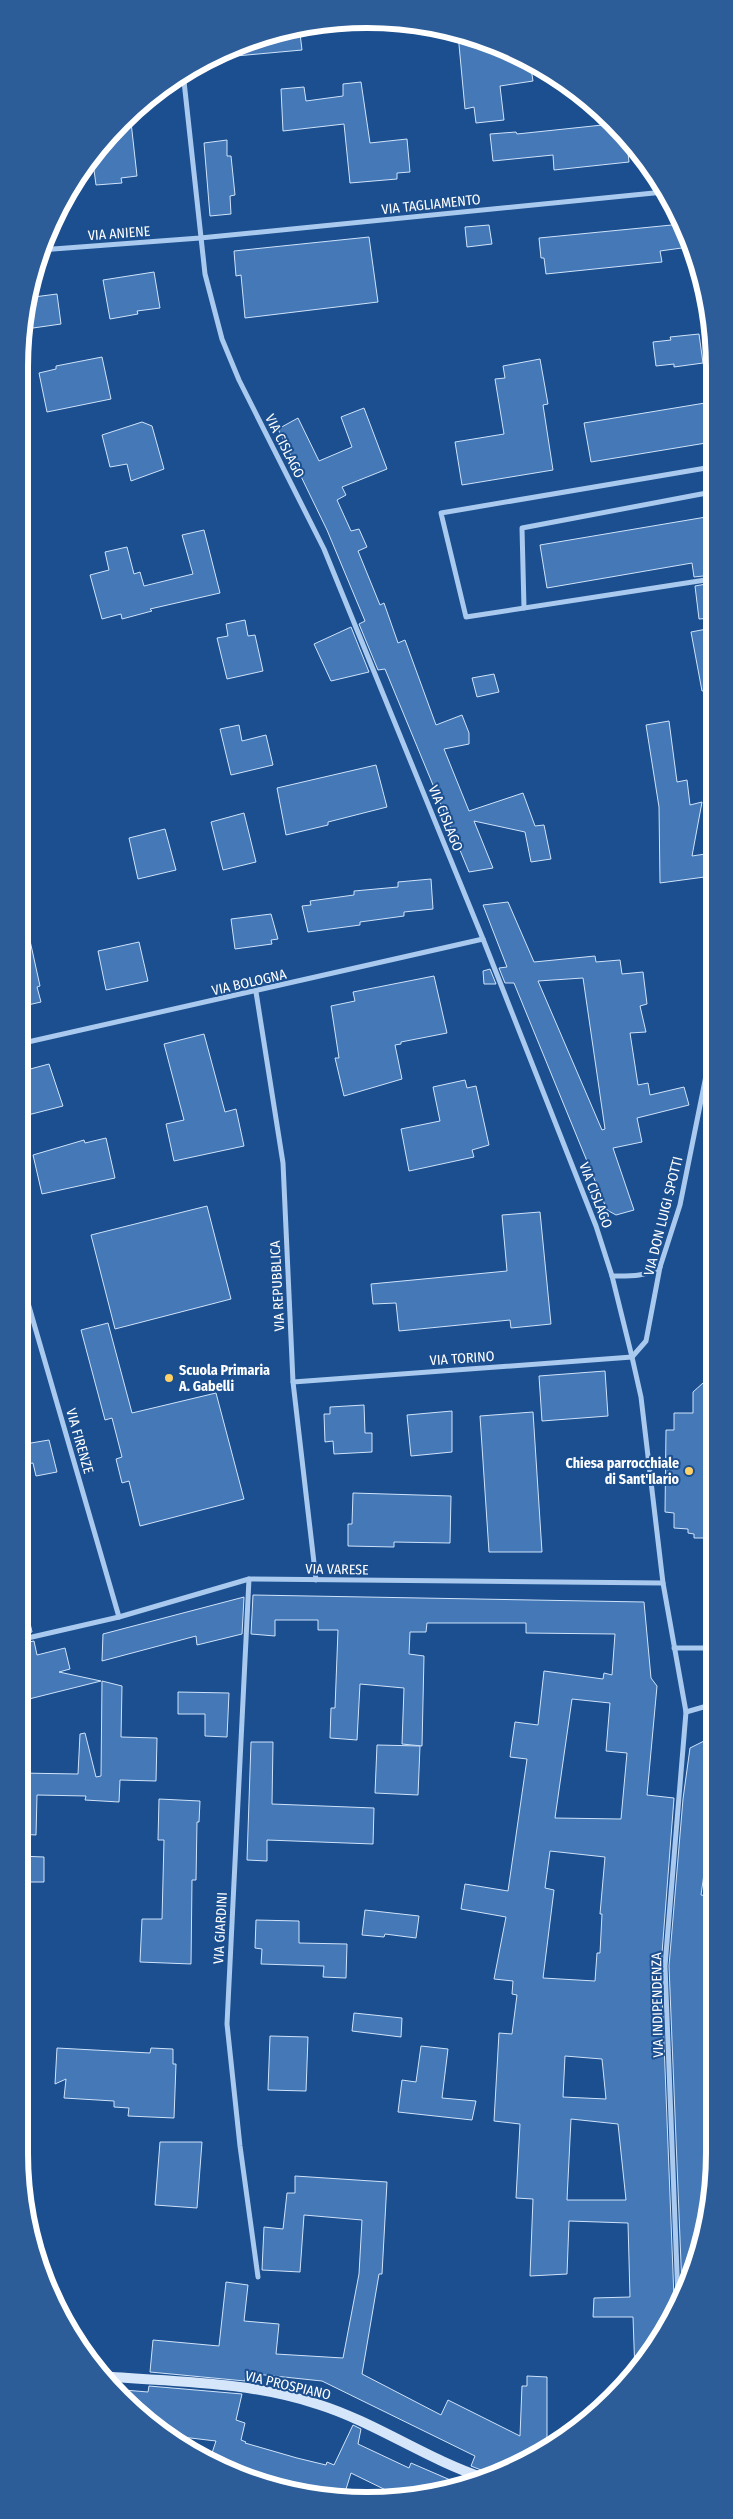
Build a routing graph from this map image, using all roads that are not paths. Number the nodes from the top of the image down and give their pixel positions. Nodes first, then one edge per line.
1 (184, 81) edge
2 (657, 193) edge
3 (200, 238) junction
4 (48, 249) edge
5 (706, 468) edge
6 (706, 493) edge
7 (706, 580) edge
8 (524, 608) junction
9 (483, 938) junction
10 (256, 992) junction
11 (28, 1042) edge
12 (706, 1076) edge
13 (660, 1267) junction
14 (612, 1276) junction
15 (28, 1306) edge
16 (632, 1357) junction
17 (293, 1382) junction
18 (249, 1579) junction
19 (316, 1580) junction
20 (663, 1584) junction
21 (119, 1617) junction
22 (28, 1638) edge
23 (674, 1648) junction
24 (706, 1648) edge
25 (706, 1706) edge
26 (686, 1712) junction
27 (258, 2277) dead end
28 (678, 2287) edge
29 (113, 2377) edge
30 (475, 2474) edge

1 - 3 street, VIA CISLAGO
2 - 3 street, VIA TAGLIAMENTO
3 - 4 street, VIA ANIENE
3 - 9 street, VIA CISLAGO
5 - 8 street
6 - 8 street
7 - 8 street
9 - 10 street, VIA BOLOGNA
9 - 14 street, VIA CISLAGO
10 - 11 street, VIA BOLOGNA
10 - 17 street, VIA REPUBBLICA
12 - 13 street, VIA DON LUIGI SPOTTI
13 - 14 street
13 - 16 street, VIA DON LUIGI SPOTTI
14 - 16 street, VIA CISLAGO
15 - 21 street, VIA FIRENZE
16 - 17 street, VIA TORINO
16 - 20 street, VIA CISLAGO
17 - 19 street, VIA REPUBBLICA
18 - 19 street, VIA VARESE
18 - 21 street, VIA VARESE
18 - 27 street, VIA GIARDINI
19 - 20 street, VIA VARESE
20 - 23 street, VIA CISLAGO
21 - 22 street, VIA VARESE
23 - 24 street
23 - 26 street, VIA INDIPENDENZA
25 - 26 street
26 - 28 street, VIA INDIPENDENZA
29 - 30 street, VIA PROSPIANO

